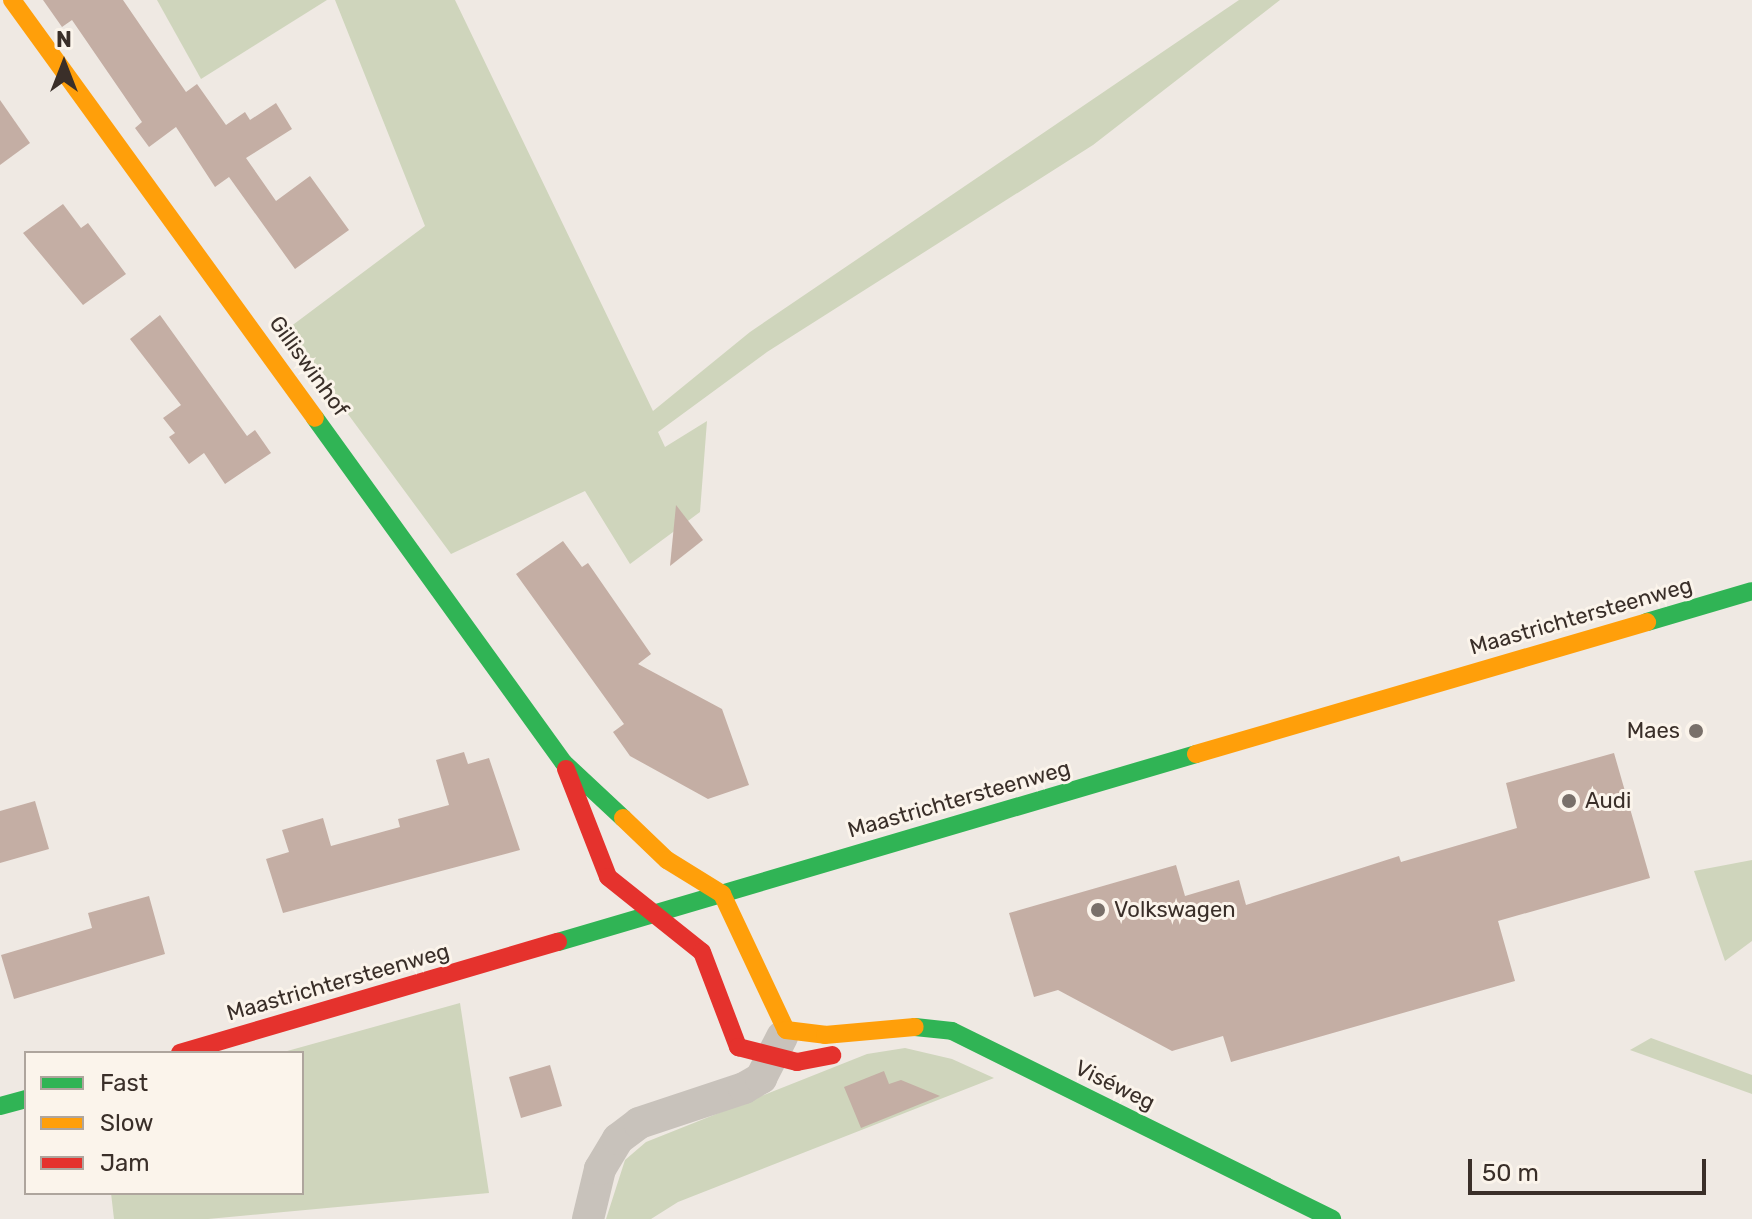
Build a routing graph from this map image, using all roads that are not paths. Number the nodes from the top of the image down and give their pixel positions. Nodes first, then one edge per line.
1 (12, 0) edge
2 (1752, 591) edge
3 (564, 763) junction
4 (722, 894) junction
5 (658, 913) junction
6 (786, 1030) junction
7 (870, 1030) junction
8 (738, 1047) junction
9 (187, 1051) edge
10 (771, 1059) junction
11 (703, 1098) junction
12 (24, 1100) edge
13 (0, 1106) edge
14 (588, 1219) edge
15 (1332, 1219) edge

1 - 3 main road, Gilliswinhof
2 - 4 main road, Maastrichtersteenweg
3 - 4 main road, Gilliswinhof
3 - 5 main road, Gilliswinhof
4 - 5 main road, Maastrichtersteenweg
4 - 6 main road, Gilliswinhof
5 - 8 main road, Gilliswinhof
5 - 9 main road, Maastrichtersteenweg
6 - 7 main road, Viséweg
6 - 10 street
7 - 10 main road, Viséweg
7 - 15 main road, Viséweg
8 - 10 main road, Viséweg
8 - 11 street
10 - 11 street
11 - 14 street
12 - 13 main road

